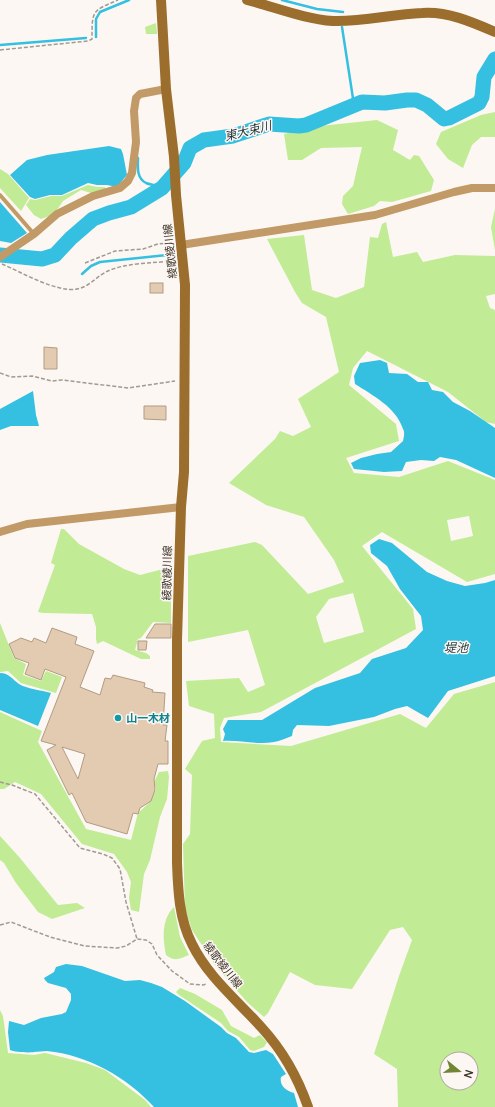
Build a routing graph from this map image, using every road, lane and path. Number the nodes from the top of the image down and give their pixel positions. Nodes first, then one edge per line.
1 (118, 0) edge
2 (161, 0) edge
3 (247, 0) edge
4 (495, 32) edge
5 (0, 50) edge
6 (166, 89) junction
7 (495, 188) edge
8 (0, 195) edge
9 (34, 234) junction
10 (181, 243) junction
11 (0, 257) edge
12 (183, 260) junction
13 (85, 263) dead end
14 (0, 264) edge
15 (0, 373) edge
16 (185, 380) junction
17 (181, 507) junction
18 (0, 532) edge
19 (0, 782) edge
20 (0, 925) edge
21 (137, 939) junction
22 (216, 979) junction
23 (308, 1107) edge

1 - 5 path
2 - 6 main road, 綾歌綾川線
3 - 4 main road
6 - 9 street
6 - 10 main road, 綾歌綾川線
7 - 10 street
8 - 9 lane
9 - 11 street
10 - 12 main road, 綾歌綾川線
10 - 13 path
12 - 14 path
12 - 16 main road, 綾歌綾川線
15 - 16 path
16 - 17 main road, 綾歌綾川線
17 - 18 street
17 - 22 main road, 綾歌綾川線
19 - 21 path
20 - 21 path
21 - 22 path
22 - 23 main road, 綾歌綾川線

